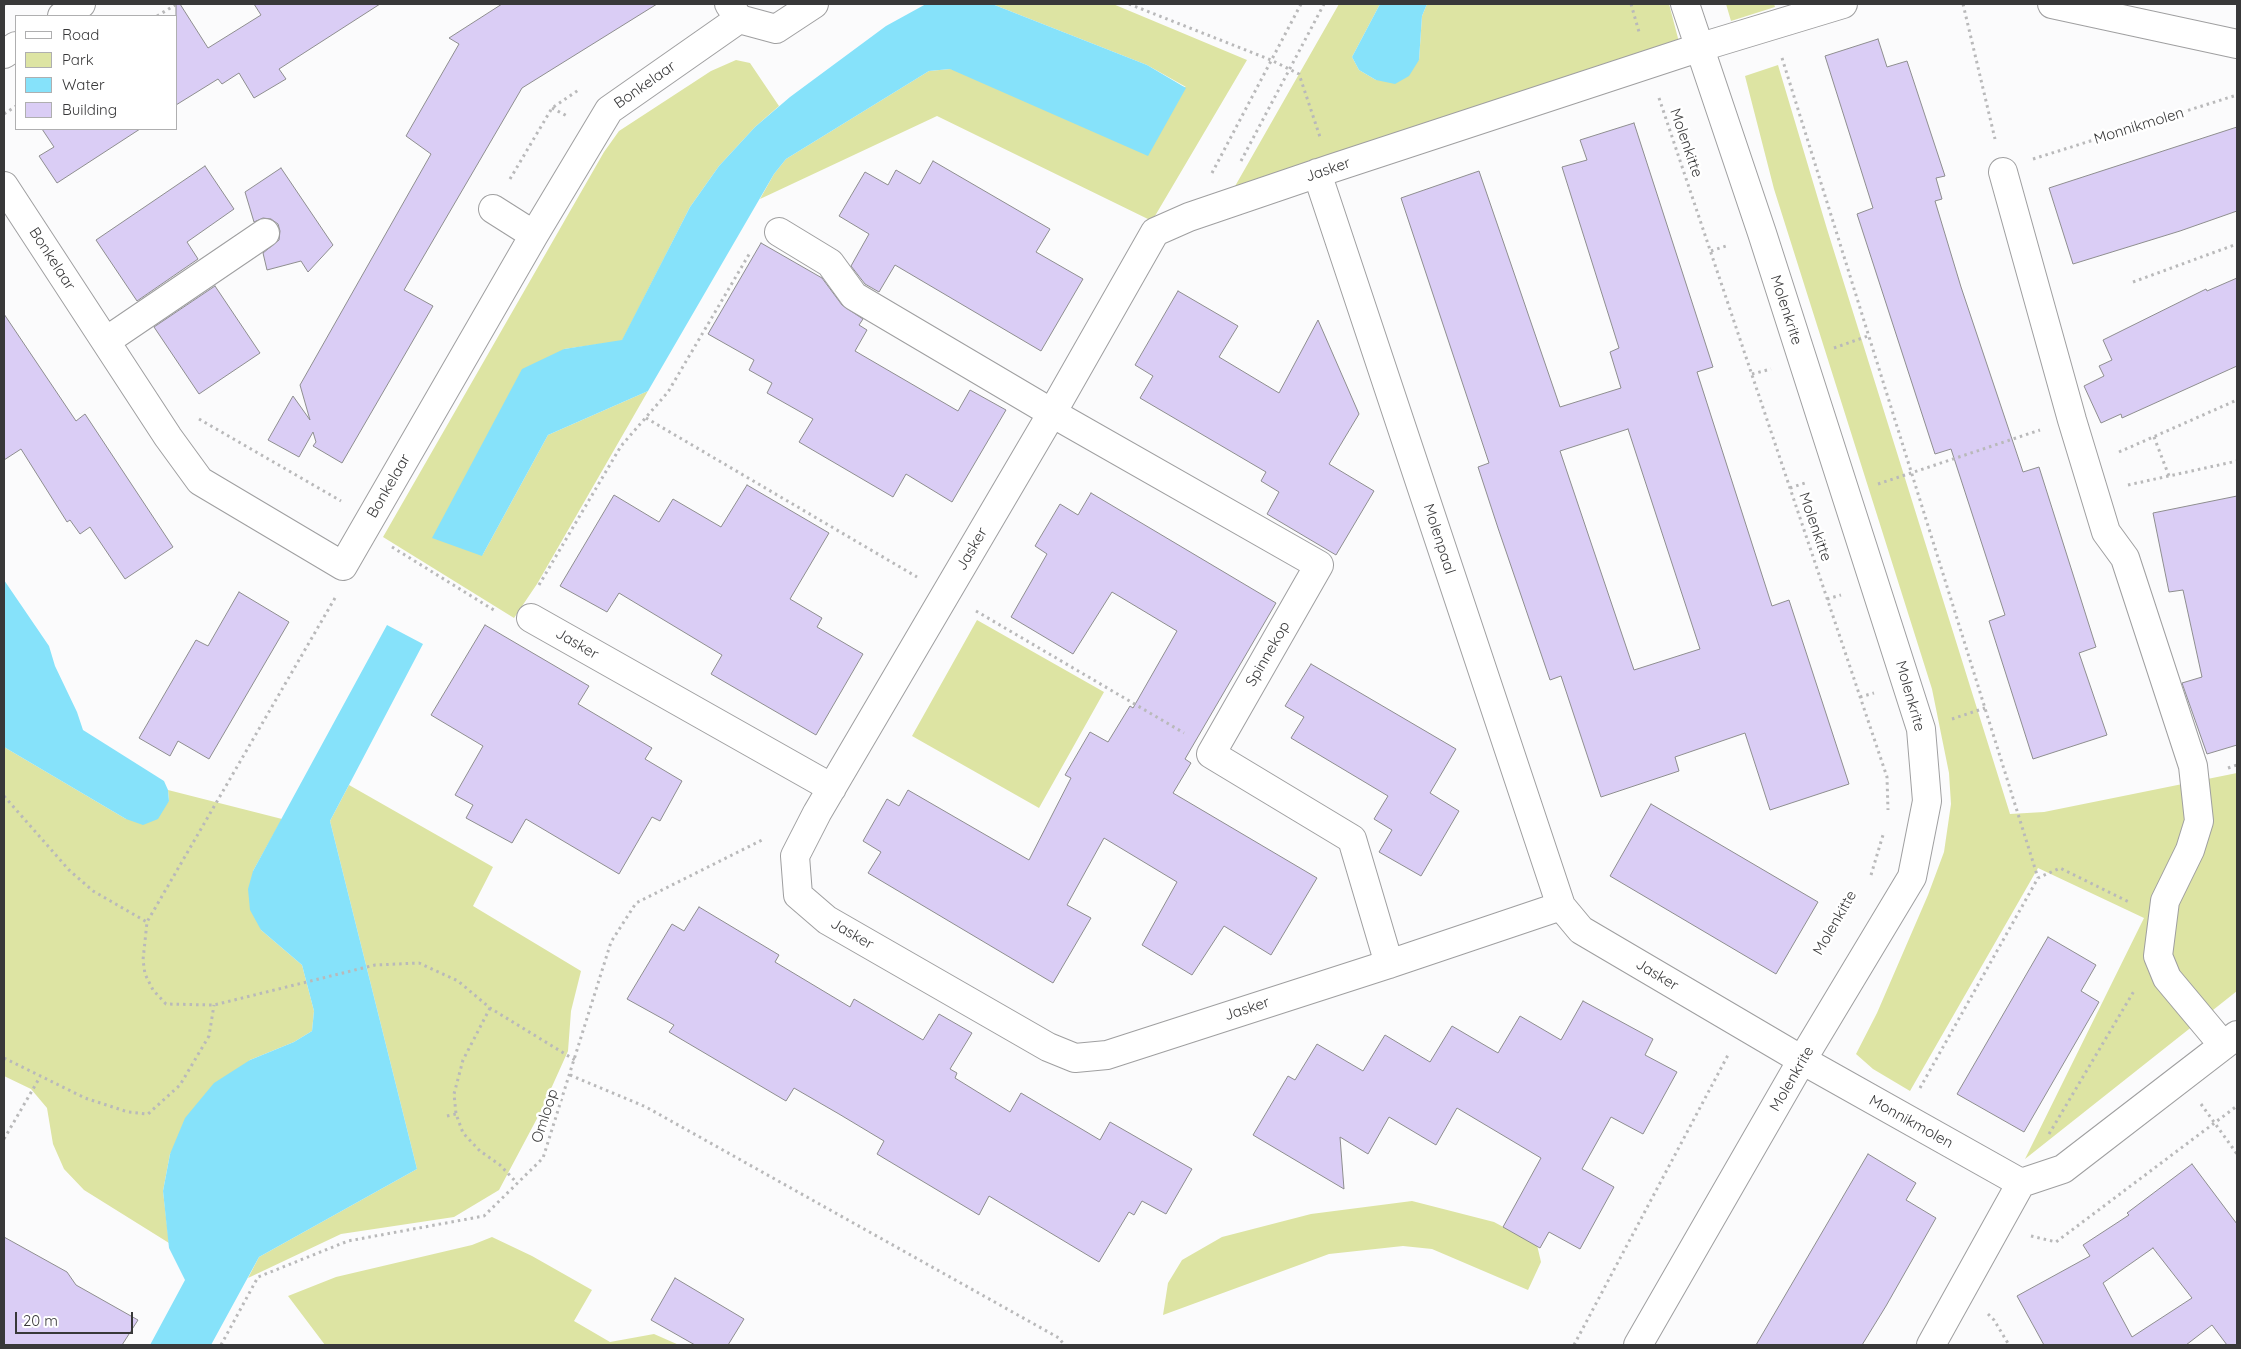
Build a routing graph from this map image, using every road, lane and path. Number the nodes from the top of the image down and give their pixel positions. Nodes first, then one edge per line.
1 (82, 4) edge
2 (177, 4) edge
3 (814, 4) edge
4 (1129, 4) edge
5 (1301, 4) edge
6 (1324, 4) edge
7 (1631, 4) edge
8 (1685, 4) edge
9 (1843, 4) edge
10 (1963, 4) edge
11 (2052, 4) edge
12 (734, 11) edge
13 (64, 15) edge
14 (159, 15) edge
15 (1772, 26) junction
16 (2237, 44) edge
17 (15, 47) edge
18 (1701, 47) junction
19 (4, 54) edge
20 (1271, 60) junction
21 (1648, 65) junction
22 (1290, 70) junction
23 (2237, 95) edge
24 (15, 107) edge
25 (4, 114) edge
26 (2041, 156) dead end
27 (1324, 171) junction
28 (2003, 172) joint
29 (4, 186) edge
30 (1216, 208) junction
31 (493, 209) dead end
32 (1189, 218) junction
33 (779, 232) joint
34 (265, 233) dead end
35 (534, 235) junction
36 (2237, 244) edge
37 (2134, 282) dead end
38 (106, 341) junction
39 (2237, 400) edge
40 (1052, 413) junction
41 (646, 418) junction
42 (2072, 420) junction
43 (168, 437) junction
44 (2154, 437) junction
45 (2237, 460) edge
46 (2086, 466) junction
47 (1912, 473) junction
48 (2169, 476) junction
49 (2093, 492) junction
50 (1846, 494) junction
51 (367, 524) junction
52 (343, 566) junction
53 (536, 590) dead end
54 (946, 594) junction
55 (531, 618) joint
56 (1213, 750) junction
57 (832, 788) junction
58 (4, 796) edge
59 (1888, 816) dead end
60 (1883, 834) dead end
61 (765, 838) dead end
62 (2038, 878) junction
63 (1869, 882) dead end
64 (1561, 906) junction
65 (2163, 919) junction
66 (147, 922) junction
67 (2159, 950) junction
68 (1389, 964) junction
69 (214, 1005) junction
70 (490, 1008) junction
71 (1744, 1026) junction
72 (2230, 1040) edge
73 (4, 1058) edge
74 (574, 1060) junction
75 (1802, 1060) junction
76 (570, 1075) junction
77 (40, 1077) junction
78 (2182, 1078) junction
79 (2237, 1106) edge
80 (456, 1114) junction
81 (447, 1116) dead end
82 (1904, 1117) junction
83 (2215, 1123) junction
84 (4, 1139) edge
85 (2237, 1154) edge
86 (517, 1183) junction
87 (2021, 1183) junction
88 (1996, 1227) junction
89 (221, 1345) edge
90 (1064, 1345) edge
91 (1574, 1345) edge
92 (1638, 1345) edge
93 (1931, 1345) edge

1 - 13 street
2 - 14 path
3 - 12 street
4 - 20 path
5 - 20 path
6 - 22 path
7 - 21 path, Molenkitte
8 - 18 street, Molenkrite
9 - 15 street
10 - 28 path
11 - 16 street
12 - 35 street, Bonkelaar
15 - 18 street
15 - 47 path
17 - 19 street
18 - 21 street, Jasker
18 - 50 street, Molenkrite
20 - 22 path
20 - 32 path
21 - 27 street, Jasker
21 - 59 path, Molenkitte
22 - 27 path
22 - 30 path
23 - 26 path, Monnikmolen
24 - 25 path
27 - 30 street, Jasker
27 - 64 street, Molenpaal
28 - 42 street
29 - 38 street, Bonkelaar
30 - 32 street, Jasker
31 - 35 street
32 - 40 street, Jasker
33 - 40 street
33 - 41 path
34 - 38 street
35 - 51 street, Bonkelaar
36 - 37 path
38 - 43 street, Bonkelaar
39 - 44 path
40 - 54 street, Jasker
40 - 56 street, Spinnekop
41 - 53 path
41 - 54 path
42 - 46 street
42 - 47 path
43 - 51 path
43 - 52 street, Bonkelaar
44 - 46 path
44 - 48 path
45 - 48 path
46 - 49 street
47 - 50 path
47 - 62 path
48 - 49 path
49 - 65 street
50 - 75 street, Molenkrite
51 - 52 street, Bonkelaar
51 - 55 path
52 - 66 path
54 - 56 path
54 - 57 street, Jasker
55 - 57 street, Jasker
56 - 68 street
57 - 68 street, Jasker
58 - 66 path
60 - 63 path, Molenkitte
61 - 74 path, Omloop
62 - 65 path
62 - 82 path
64 - 68 street, Jasker
64 - 71 street, Jasker
65 - 67 street
66 - 69 path
67 - 72 street
67 - 87 path
69 - 70 path
69 - 77 path
70 - 74 path
70 - 80 path
71 - 75 street, Jasker
71 - 91 path
72 - 78 street
73 - 77 path
74 - 76 path, Omloop
75 - 82 street, Monnikmolen
75 - 92 street, Molenkrite
76 - 86 path, Omloop
76 - 90 path
77 - 84 path
78 - 83 path
78 - 87 street
79 - 83 path
80 - 81 path
80 - 86 path
82 - 87 street, Monnikmolen
83 - 85 path
83 - 88 path
86 - 89 path, Omloop
87 - 88 street
88 - 93 street

